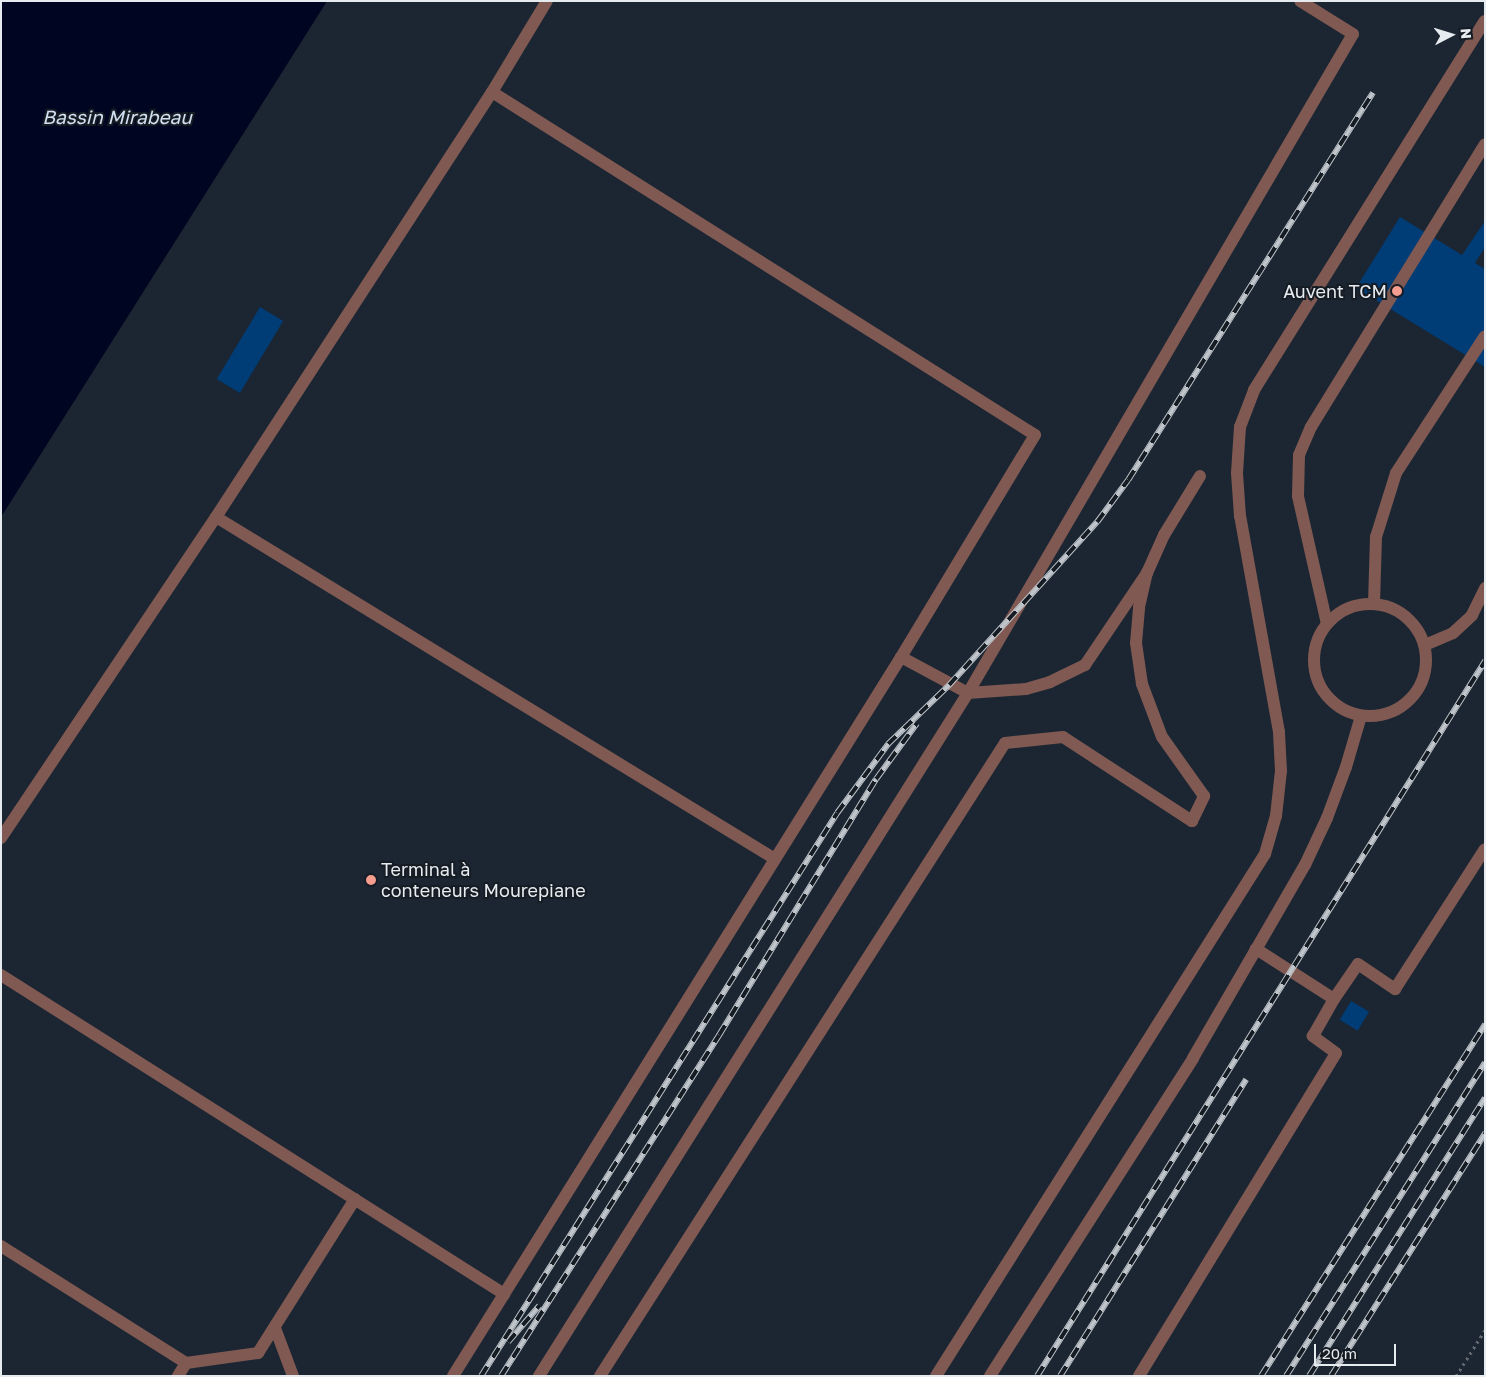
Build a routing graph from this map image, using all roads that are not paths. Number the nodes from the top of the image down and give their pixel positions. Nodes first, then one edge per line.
1 (547, 1) edge
2 (1300, 1) edge
3 (1485, 21) edge
4 (492, 92) junction
5 (1485, 144) edge
6 (1485, 336) edge
7 (1200, 476) dead end
8 (216, 517) junction
9 (1147, 574) junction
10 (1485, 588) edge
11 (1374, 604) junction
12 (1327, 624) junction
13 (1425, 645) junction
14 (901, 657) junction
15 (968, 693) junction
16 (1361, 716) junction
17 (1, 838) edge
18 (1485, 849) edge
19 (775, 860) junction
20 (1256, 949) junction
21 (1, 975) edge
22 (1334, 999) junction
23 (355, 1199) junction
24 (1, 1246) edge
25 (504, 1294) junction
26 (275, 1328) junction
27 (186, 1362) junction
28 (178, 1376) edge
29 (293, 1376) edge
30 (452, 1376) edge
31 (539, 1376) edge
32 (600, 1376) edge
33 (936, 1376) edge
34 (990, 1376) edge
35 (1139, 1376) edge

1 - 4 lane
2 - 15 lane
3 - 33 lane
4 - 8 lane
4 - 14 lane
5 - 12 lane
6 - 11 lane
7 - 9 lane
8 - 17 lane
8 - 19 lane
9 - 15 lane
9 - 32 lane
10 - 13 lane
11 - 12 lane
11 - 13 lane
12 - 16 lane
13 - 16 lane
14 - 15 lane
14 - 19 lane
15 - 31 lane
16 - 20 lane
18 - 22 lane
19 - 25 lane
20 - 22 lane
20 - 34 lane
21 - 23 lane
22 - 35 lane
23 - 25 lane
23 - 26 lane
24 - 27 lane
25 - 30 lane
26 - 27 lane
26 - 29 lane
27 - 28 lane

